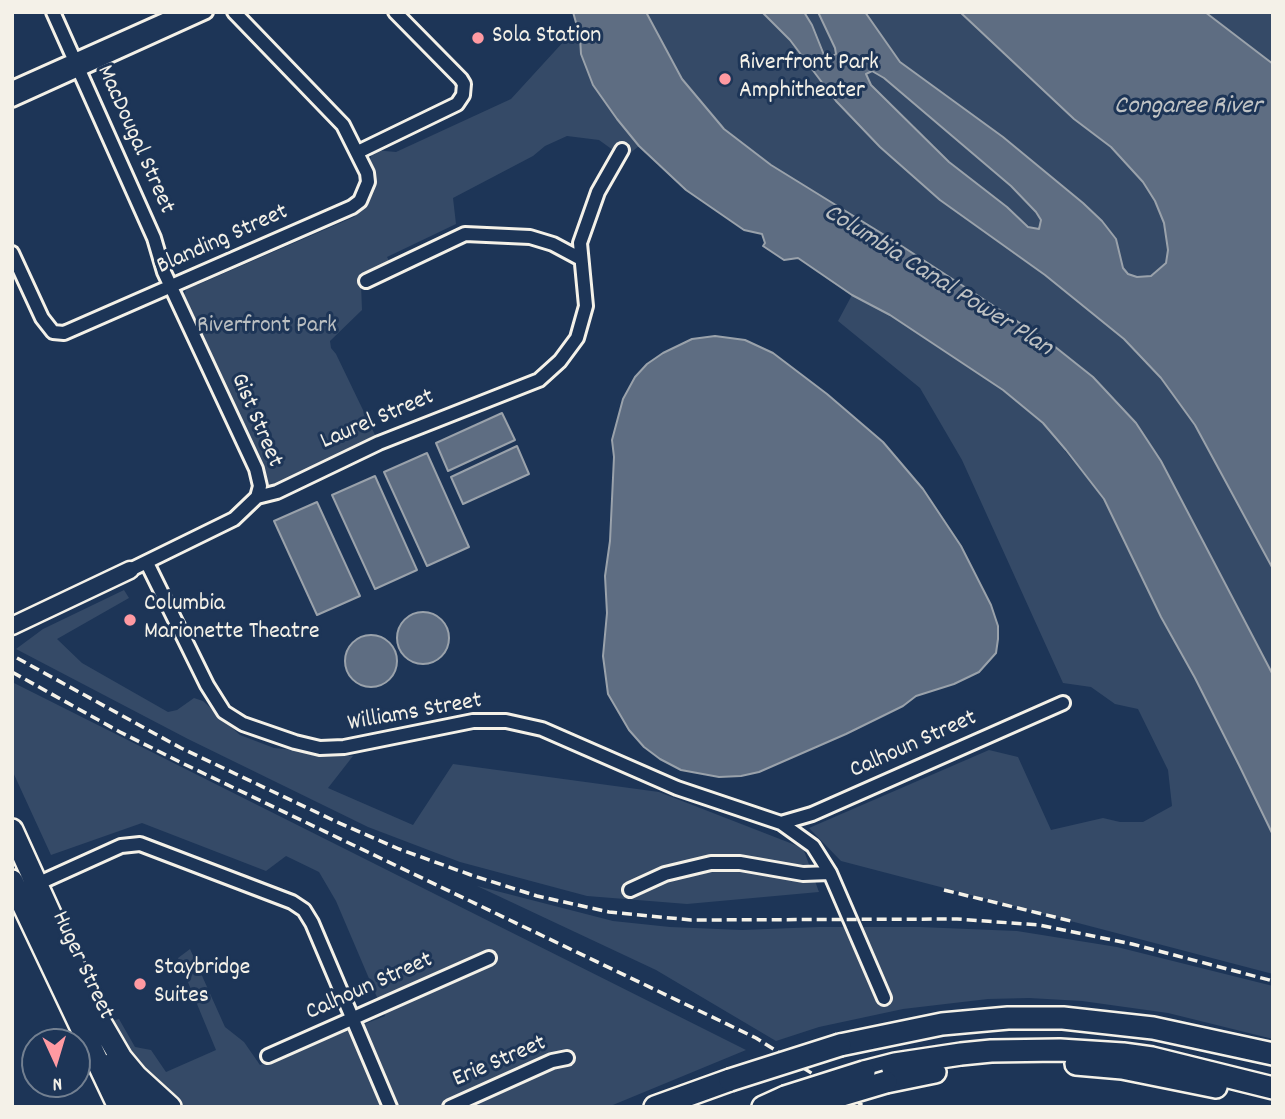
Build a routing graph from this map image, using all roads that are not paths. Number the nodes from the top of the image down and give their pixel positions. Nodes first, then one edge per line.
1 (53, 12) edge
2 (182, 12) edge
3 (205, 12) edge
4 (234, 12) edge
5 (395, 12) edge
6 (77, 65) junction
7 (12, 88) edge
8 (12, 100) edge
9 (622, 150) dead end
10 (358, 152) junction
11 (12, 253) edge
12 (581, 259) junction
13 (366, 281) dead end
14 (171, 287) junction
15 (257, 497) junction
16 (147, 563) junction
17 (130, 570) joint
18 (12, 626) edge
19 (1063, 704) dead end
20 (781, 823) junction
21 (12, 830) edge
22 (830, 873) junction
23 (37, 884) junction
24 (14, 890) edge
25 (630, 890) dead end
26 (489, 958) dead end
27 (884, 998) dead end
28 (96, 1015) junction
29 (353, 1019) junction
30 (1269, 1054) edge
31 (268, 1056) dead end
32 (567, 1058) dead end
33 (102, 1073) junction
34 (1272, 1094) edge
35 (794, 1102) edge
36 (111, 1107) edge
37 (119, 1107) edge
38 (142, 1107) edge
39 (170, 1107) edge
40 (390, 1107) edge
41 (450, 1107) edge
42 (655, 1107) edge
43 (763, 1107) edge

1 - 6 street, MacDougal Street
2 - 6 street
3 - 6 street
4 - 10 street
5 - 10 street
6 - 7 street
6 - 8 street
6 - 14 street, MacDougal Street
9 - 12 street, Laurel Street
10 - 14 street, Blanding Street
11 - 14 street, Blanding Street
12 - 13 street
12 - 15 street, Laurel Street
14 - 15 street, Gist Street
15 - 16 street, Laurel Street
16 - 17 street, Laurel Street
16 - 20 street, Williams Street
17 - 18 street, Laurel Street
19 - 20 street, Calhoun Street
20 - 22 street, Williams Street
21 - 23 highway, Huger Street
22 - 25 street
22 - 27 street, Williams Street
23 - 24 street
23 - 28 highway, Huger Street
23 - 29 street
24 - 33 highway, Huger Street
26 - 29 street, Calhoun Street
28 - 38 highway
28 - 39 highway
29 - 31 street, Calhoun Street
29 - 40 street
30 - 42 highway, bridge
32 - 41 street, Erie Street
33 - 36 highway
33 - 37 highway
34 - 35 highway, bridge
34 - 35 highway, bridge
35 - 43 highway

